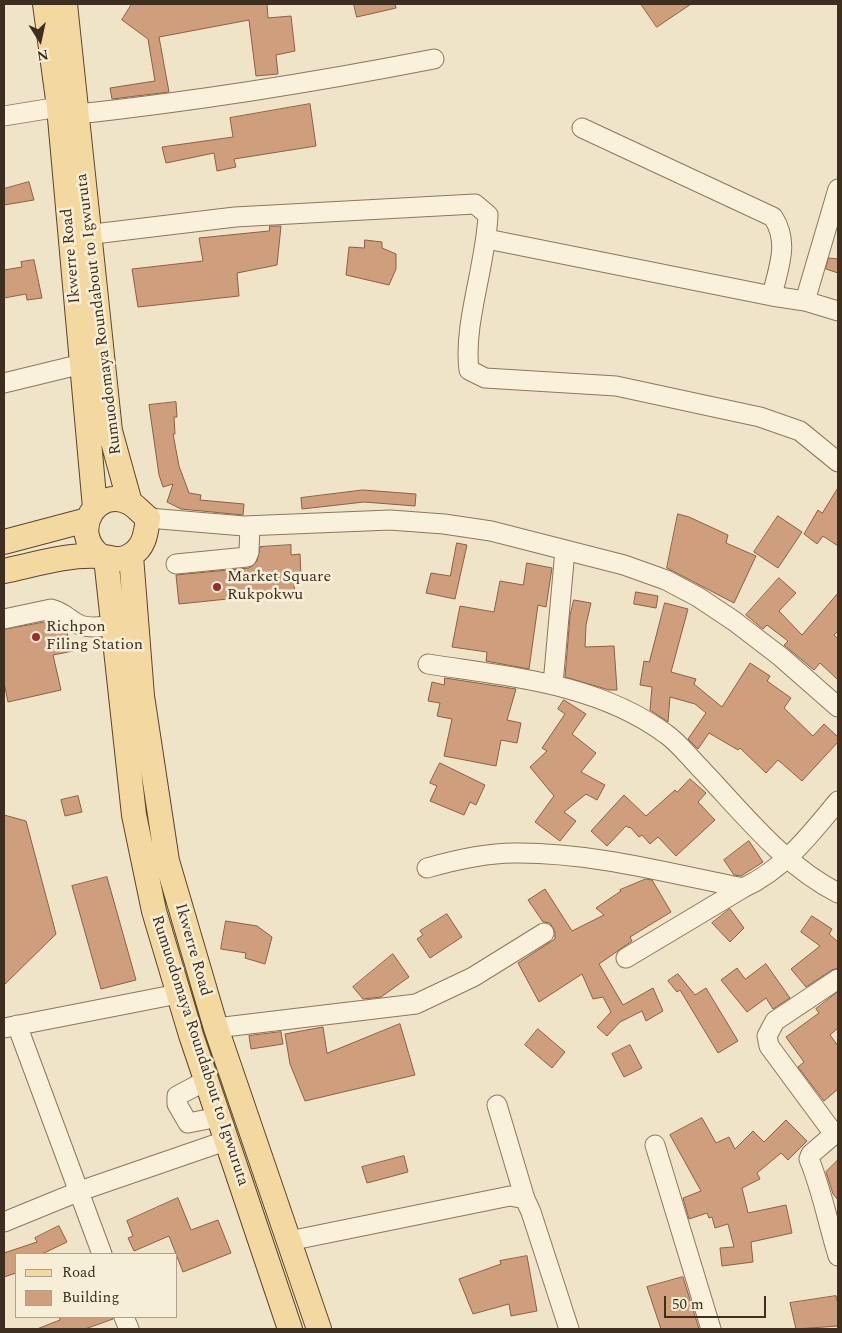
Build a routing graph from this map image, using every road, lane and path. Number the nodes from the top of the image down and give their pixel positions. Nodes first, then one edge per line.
1 (46, 4) edge
2 (65, 4) edge
3 (434, 59) dead end
4 (68, 111) junction
5 (4, 116) edge
6 (582, 128) dead end
7 (838, 189) edge
8 (80, 235) junction
9 (487, 238) junction
10 (772, 296) junction
11 (805, 301) junction
12 (838, 311) edge
13 (82, 364) junction
14 (4, 383) edge
15 (838, 462) edge
16 (130, 503) junction
17 (91, 514) junction
18 (148, 518) junction
19 (250, 526) junction
20 (4, 542) edge
21 (565, 550) junction
22 (131, 556) junction
23 (103, 557) junction
24 (176, 564) dead end
25 (4, 571) edge
26 (4, 619) edge
27 (113, 626) junction
28 (428, 664) dead end
29 (553, 684) junction
30 (838, 707) edge
31 (838, 801) edge
32 (788, 859) junction
33 (428, 868) dead end
34 (743, 888) junction
35 (838, 893) edge
36 (544, 932) dead end
37 (626, 958) dead end
38 (838, 979) edge
39 (178, 994) junction
40 (10, 1026) edge
41 (216, 1028) junction
42 (207, 1080) junction
43 (497, 1105) dead end
44 (220, 1117) junction
45 (836, 1132) edge
46 (228, 1140) junction
47 (656, 1145) dead end
48 (80, 1191) junction
49 (524, 1199) junction
50 (4, 1222) edge
51 (289, 1241) junction
52 (102, 1253) edge
53 (838, 1256) edge
54 (290, 1329) edge
55 (319, 1329) edge
56 (569, 1329) edge
57 (711, 1329) edge

1 - 4 main road, Ikwerre Road
2 - 4 main road
3 - 4 street
4 - 5 street
4 - 8 main road, Ikwerre Road
6 - 10 street
7 - 11 street
8 - 9 street
8 - 13 main road, Ikwerre Road
8 - 16 main road, Rumuodomaya Roundabout to Igwuruta
9 - 10 street
9 - 15 street
10 - 11 street
11 - 12 street
13 - 14 street
13 - 17 main road, Ikwerre Road
16 - 17 main road
16 - 18 main road
17 - 20 main road
17 - 23 main road
18 - 19 street
18 - 22 main road
19 - 21 street
19 - 24 street
21 - 29 street
21 - 30 street
22 - 23 main road
22 - 41 main road, Ikwerre Road
23 - 25 main road
23 - 27 main road, Rumuodomaya Roundabout to Igwuruta
26 - 27 street
27 - 39 main road, Rumuodomaya Roundabout to Igwuruta
28 - 29 street
29 - 32 street
31 - 32 street
32 - 34 street
32 - 35 street
33 - 34 street
34 - 37 street
36 - 41 street
38 - 45 street
39 - 40 street
39 - 42 main road, Rumuodomaya Roundabout to Igwuruta
40 - 48 street
41 - 51 main road, Ikwerre Road
42 - 44 main road, Rumuodomaya Roundabout to Igwuruta
42 - 44 street
43 - 49 street
44 - 46 main road, Rumuodomaya Roundabout to Igwuruta
45 - 53 street
46 - 48 street
46 - 54 main road, Rumuodomaya Roundabout to Igwuruta
47 - 57 street
48 - 50 street
48 - 52 street
49 - 51 street
49 - 56 street
51 - 55 main road, Ikwerre Road

